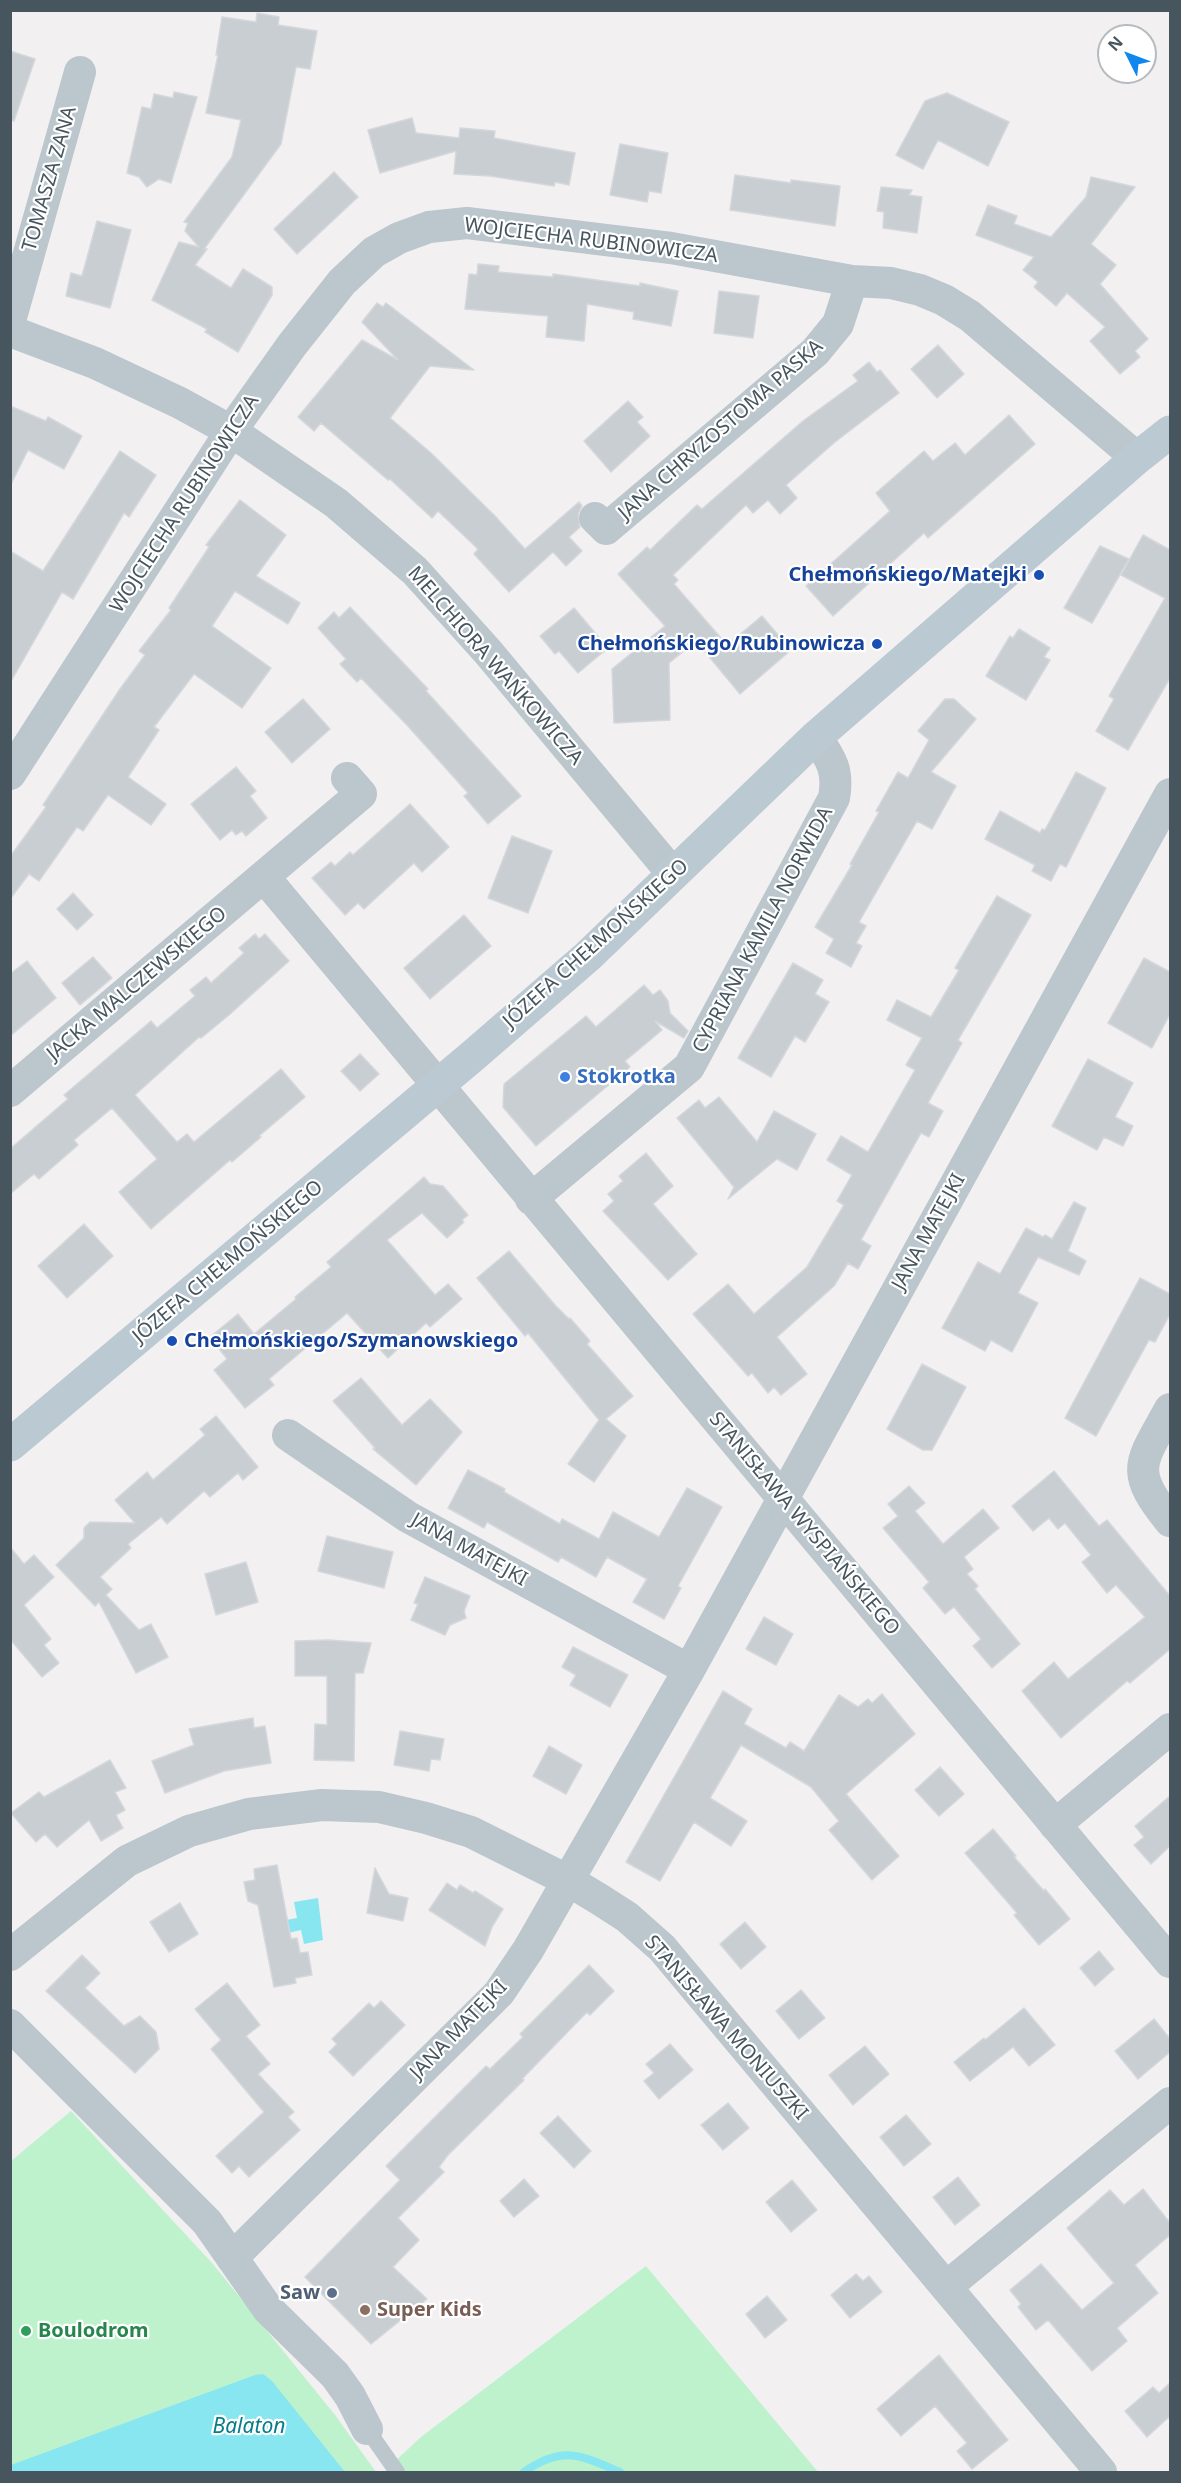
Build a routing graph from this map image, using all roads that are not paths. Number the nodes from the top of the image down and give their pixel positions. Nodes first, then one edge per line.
1 (80, 72) dead end
2 (852, 281) junction
3 (10, 321) edge
4 (10, 331) edge
5 (231, 431) junction
6 (1170, 432) edge
7 (1137, 458) junction
8 (596, 518) dead end
9 (816, 736) junction
10 (10, 774) edge
11 (347, 778) dead end
12 (1170, 794) edge
13 (673, 874) junction
14 (264, 877) junction
15 (437, 1086) junction
16 (10, 1091) edge
17 (531, 1199) junction
18 (1170, 1409) edge
19 (288, 1435) dead end
20 (10, 1445) edge
21 (782, 1498) junction
22 (1170, 1521) edge
23 (689, 1670) junction
24 (1170, 1729) edge
25 (1055, 1825) junction
26 (568, 1881) junction
27 (10, 1955) edge
28 (1169, 1957) edge
29 (10, 2025) edge
30 (1170, 2103) edge
31 (232, 2258) junction
32 (946, 2287) junction
33 (367, 2429) joint
34 (397, 2472) edge
35 (1101, 2472) edge

1 - 3 street, TOMASZA ZANA
2 - 5 street, WOJCIECHA RUBINOWICZA
2 - 7 street, WOJCIECHA RUBINOWICZA
2 - 8 street, JANA CHRYZOSTOMA PASKA
4 - 5 street, MELCHIORA WAŃKOWICZA
5 - 10 street, WOJCIECHA RUBINOWICZA
5 - 13 street, MELCHIORA WAŃKOWICZA
6 - 7 street, JÓZEFA CHEŁMOŃSKIEGO
7 - 9 street, JÓZEFA CHEŁMOŃSKIEGO
9 - 13 street, JÓZEFA CHEŁMOŃSKIEGO
9 - 17 street, CYPRIANA KAMILA NORWIDA
11 - 14 street, JACKA MALCZEWSKIEGO
12 - 21 street, JANA MATEJKI
13 - 15 street, JÓZEFA CHEŁMOŃSKIEGO
14 - 15 street
14 - 16 street, JACKA MALCZEWSKIEGO
15 - 17 street, STANISŁAWA WYSPIAŃSKIEGO
15 - 20 street, JÓZEFA CHEŁMOŃSKIEGO
17 - 21 street, STANISŁAWA WYSPIAŃSKIEGO
18 - 22 street
19 - 23 street, JANA MATEJKI
21 - 23 street, JANA MATEJKI
21 - 25 street, STANISŁAWA WYSPIAŃSKIEGO
23 - 26 street, JANA MATEJKI
24 - 25 street
25 - 28 street, STANISŁAWA WYSPIAŃSKIEGO
26 - 27 street, STANISŁAWA MONIUSZKI
26 - 31 street, JANA MATEJKI
26 - 32 street, STANISŁAWA MONIUSZKI
29 - 31 street
30 - 32 street
31 - 33 street
32 - 35 street, STANISŁAWA MONIUSZKI
33 - 34 lane

